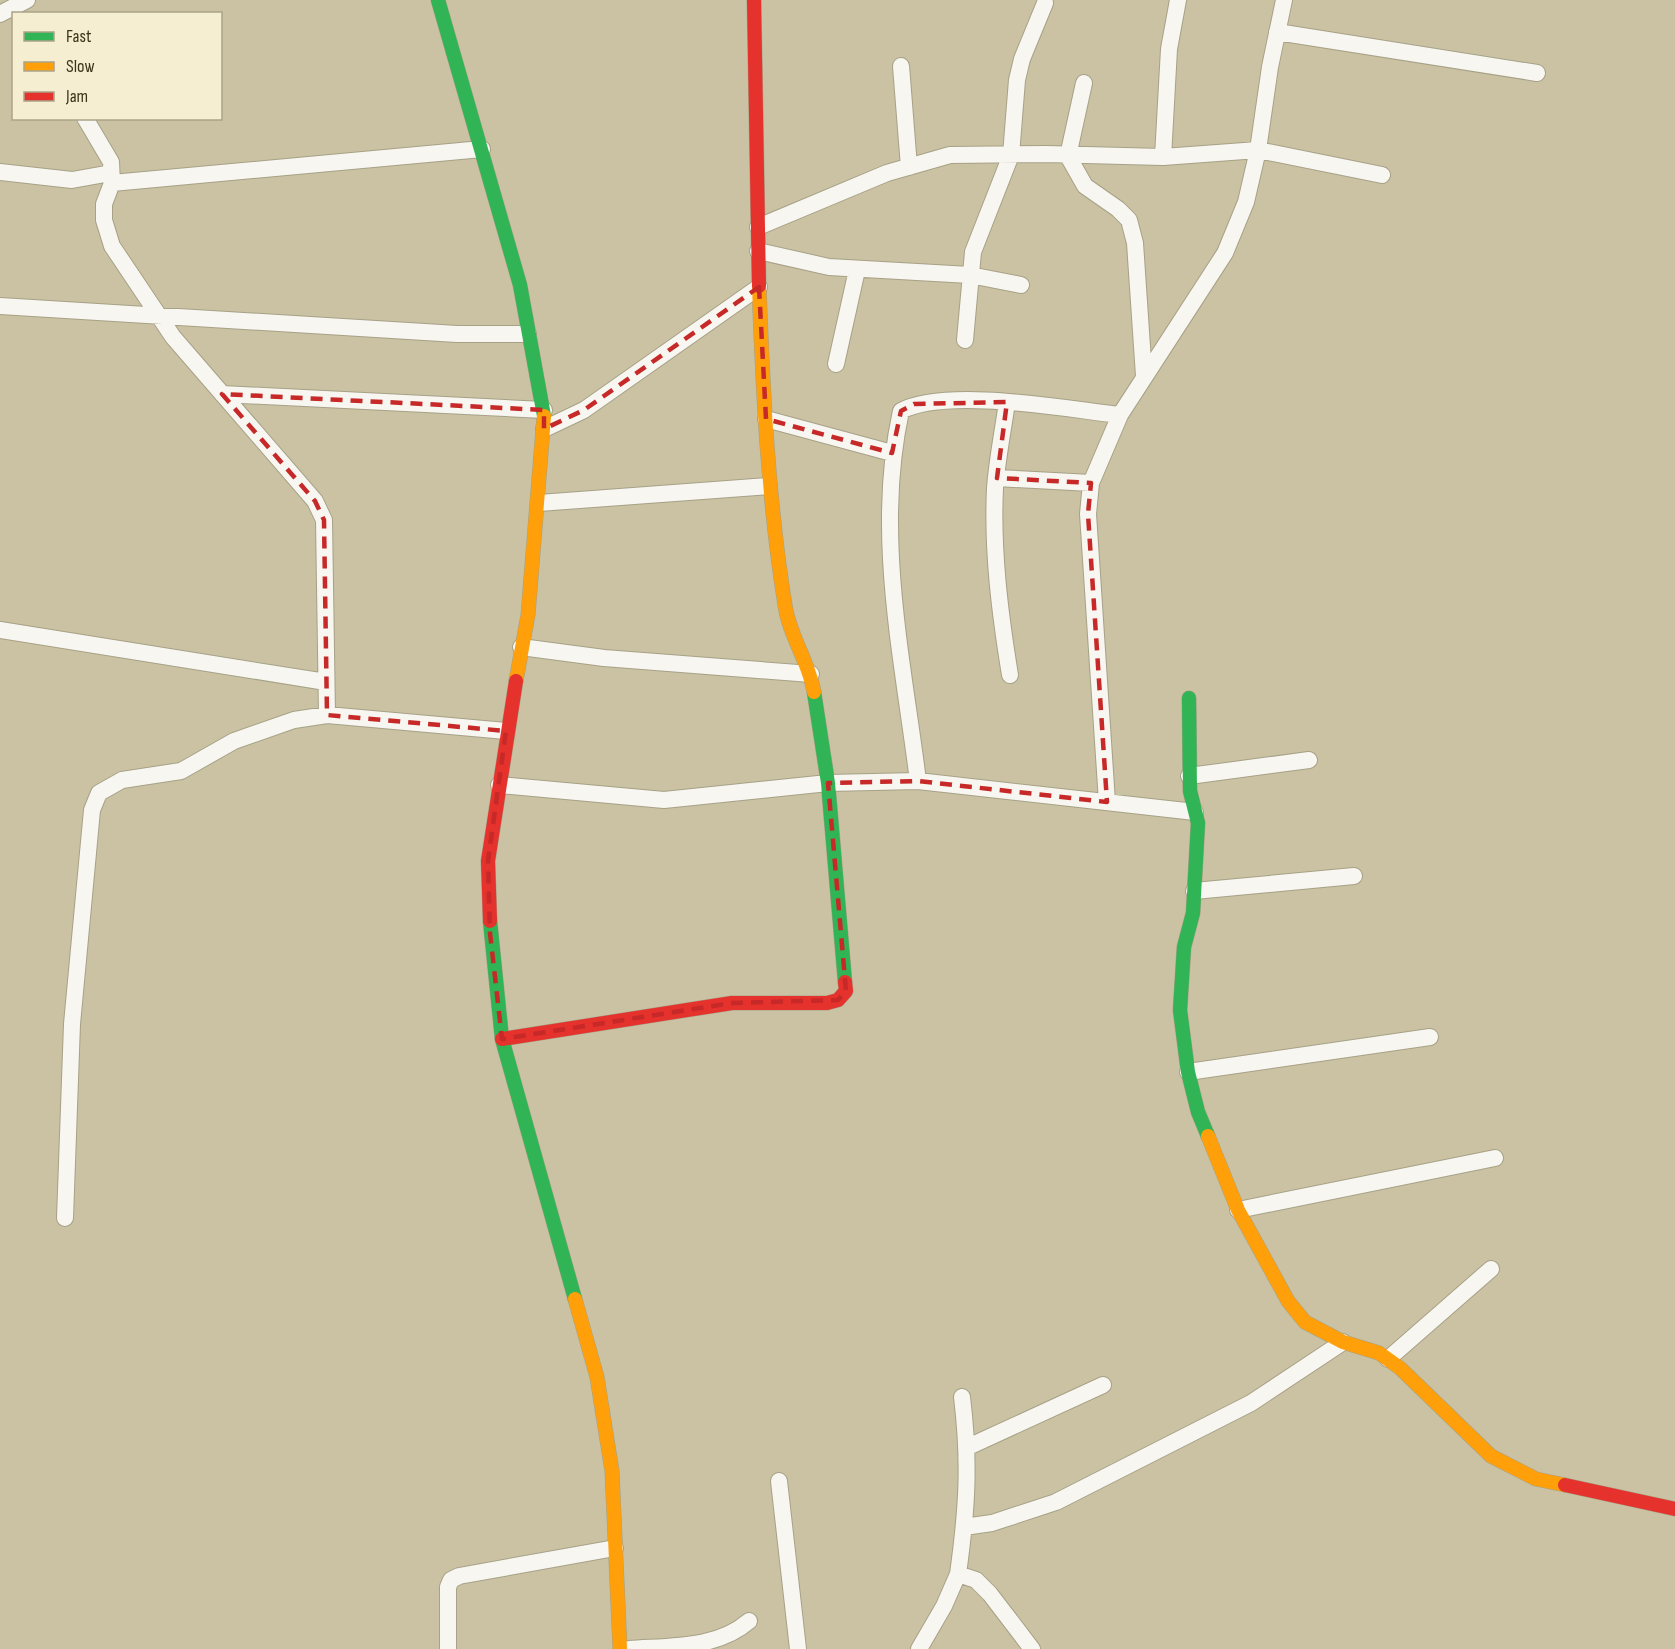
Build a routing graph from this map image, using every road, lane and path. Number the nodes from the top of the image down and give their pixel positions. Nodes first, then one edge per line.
1 (28, 0) edge
2 (438, 0) edge
3 (754, 0) edge
4 (1178, 0) edge
5 (1284, 0) edge
6 (1045, 3) dead end
7 (0, 14) edge
8 (1277, 32) junction
9 (901, 66) dead end
10 (1537, 73) dead end
11 (1084, 83) dead end
12 (86, 120) edge
13 (482, 149) junction
14 (1258, 150) junction
15 (1011, 155) junction
16 (1068, 156) junction
17 (1163, 157) junction
18 (909, 166) junction
19 (0, 172) edge
20 (1382, 175) dead end
21 (111, 178) junction
22 (758, 227) junction
23 (758, 251) junction
24 (857, 270) junction
25 (969, 275) junction
26 (1021, 285) dead end
27 (759, 287) junction
28 (0, 306) edge
29 (158, 315) junction
30 (528, 334) junction
31 (965, 340) dead end
32 (836, 364) dead end
33 (1144, 376) junction
34 (222, 394) junction
35 (1007, 402) junction
36 (544, 410) junction
37 (1120, 415) junction
38 (766, 420) junction
39 (544, 429) junction
40 (891, 453) junction
41 (996, 478) junction
42 (1091, 483) junction
43 (769, 486) junction
44 (539, 503) junction
45 (0, 630) edge
46 (521, 647) junction
47 (811, 674) junction
48 (1010, 675) dead end
49 (326, 682) junction
50 (1189, 698) dead end
51 (327, 715) junction
52 (506, 731) junction
53 (1309, 760) dead end
54 (1190, 776) junction
55 (918, 781) junction
56 (828, 783) junction
57 (499, 785) junction
58 (1107, 802) junction
59 (1195, 812) junction
60 (1354, 876) dead end
61 (1194, 891) junction
62 (1430, 1037) dead end
63 (502, 1040) junction
64 (1188, 1072) junction
65 (1495, 1158) dead end
66 (1238, 1210) junction
67 (65, 1218) dead end
68 (1491, 1269) dead end
69 (1343, 1342) junction
70 (1388, 1359) junction
71 (1103, 1385) dead end
72 (962, 1397) dead end
73 (968, 1447) junction
74 (779, 1480) dead end
75 (1675, 1509) edge
76 (964, 1527) junction
77 (615, 1548) junction
78 (958, 1574) junction
79 (748, 1621) dead end
80 (448, 1649) edge
81 (620, 1649) edge
82 (629, 1649) edge
83 (798, 1649) edge
84 (919, 1649) edge
85 (1032, 1649) edge

1 - 7 street
2 - 13 street
3 - 22 street
4 - 17 street
5 - 8 street
6 - 15 street
8 - 10 street
8 - 14 street
9 - 18 street
11 - 16 street
12 - 21 street
13 - 21 street
13 - 30 street
14 - 17 street
14 - 20 street
14 - 33 street
15 - 16 street
15 - 18 street
15 - 25 street
16 - 17 street
16 - 33 street
18 - 22 street
19 - 21 street
21 - 29 street
22 - 23 street
23 - 24 street
23 - 27 street
24 - 25 street
24 - 32 street
25 - 26 street
25 - 31 street
27 - 38 street
27 - 39 street
28 - 29 street
29 - 30 street
29 - 34 street
30 - 36 street
33 - 37 street
34 - 36 street
34 - 49 street
35 - 37 street
35 - 40 street
35 - 41 street
36 - 39 street
37 - 42 street
38 - 40 street
38 - 43 street
39 - 44 street
40 - 55 street
41 - 42 street
41 - 48 street
42 - 58 street
43 - 44 street
43 - 47 street
44 - 46 street
45 - 49 street
46 - 47 street
46 - 52 street
47 - 56 street
49 - 51 street
50 - 54 street
51 - 52 street
51 - 67 street
52 - 57 street
53 - 54 street
54 - 59 street
55 - 56 street
55 - 58 street
56 - 57 street
56 - 63 street
57 - 63 street
58 - 59 street
59 - 61 street
60 - 61 street
61 - 64 street
62 - 64 street
63 - 77 street
64 - 66 street
65 - 66 street
66 - 69 street
68 - 70 street
69 - 70 street
69 - 76 street
70 - 75 street
71 - 73 street
72 - 73 street
73 - 76 street
74 - 83 street
76 - 78 street
77 - 80 street
77 - 81 street
78 - 84 street
78 - 85 street
79 - 82 street

